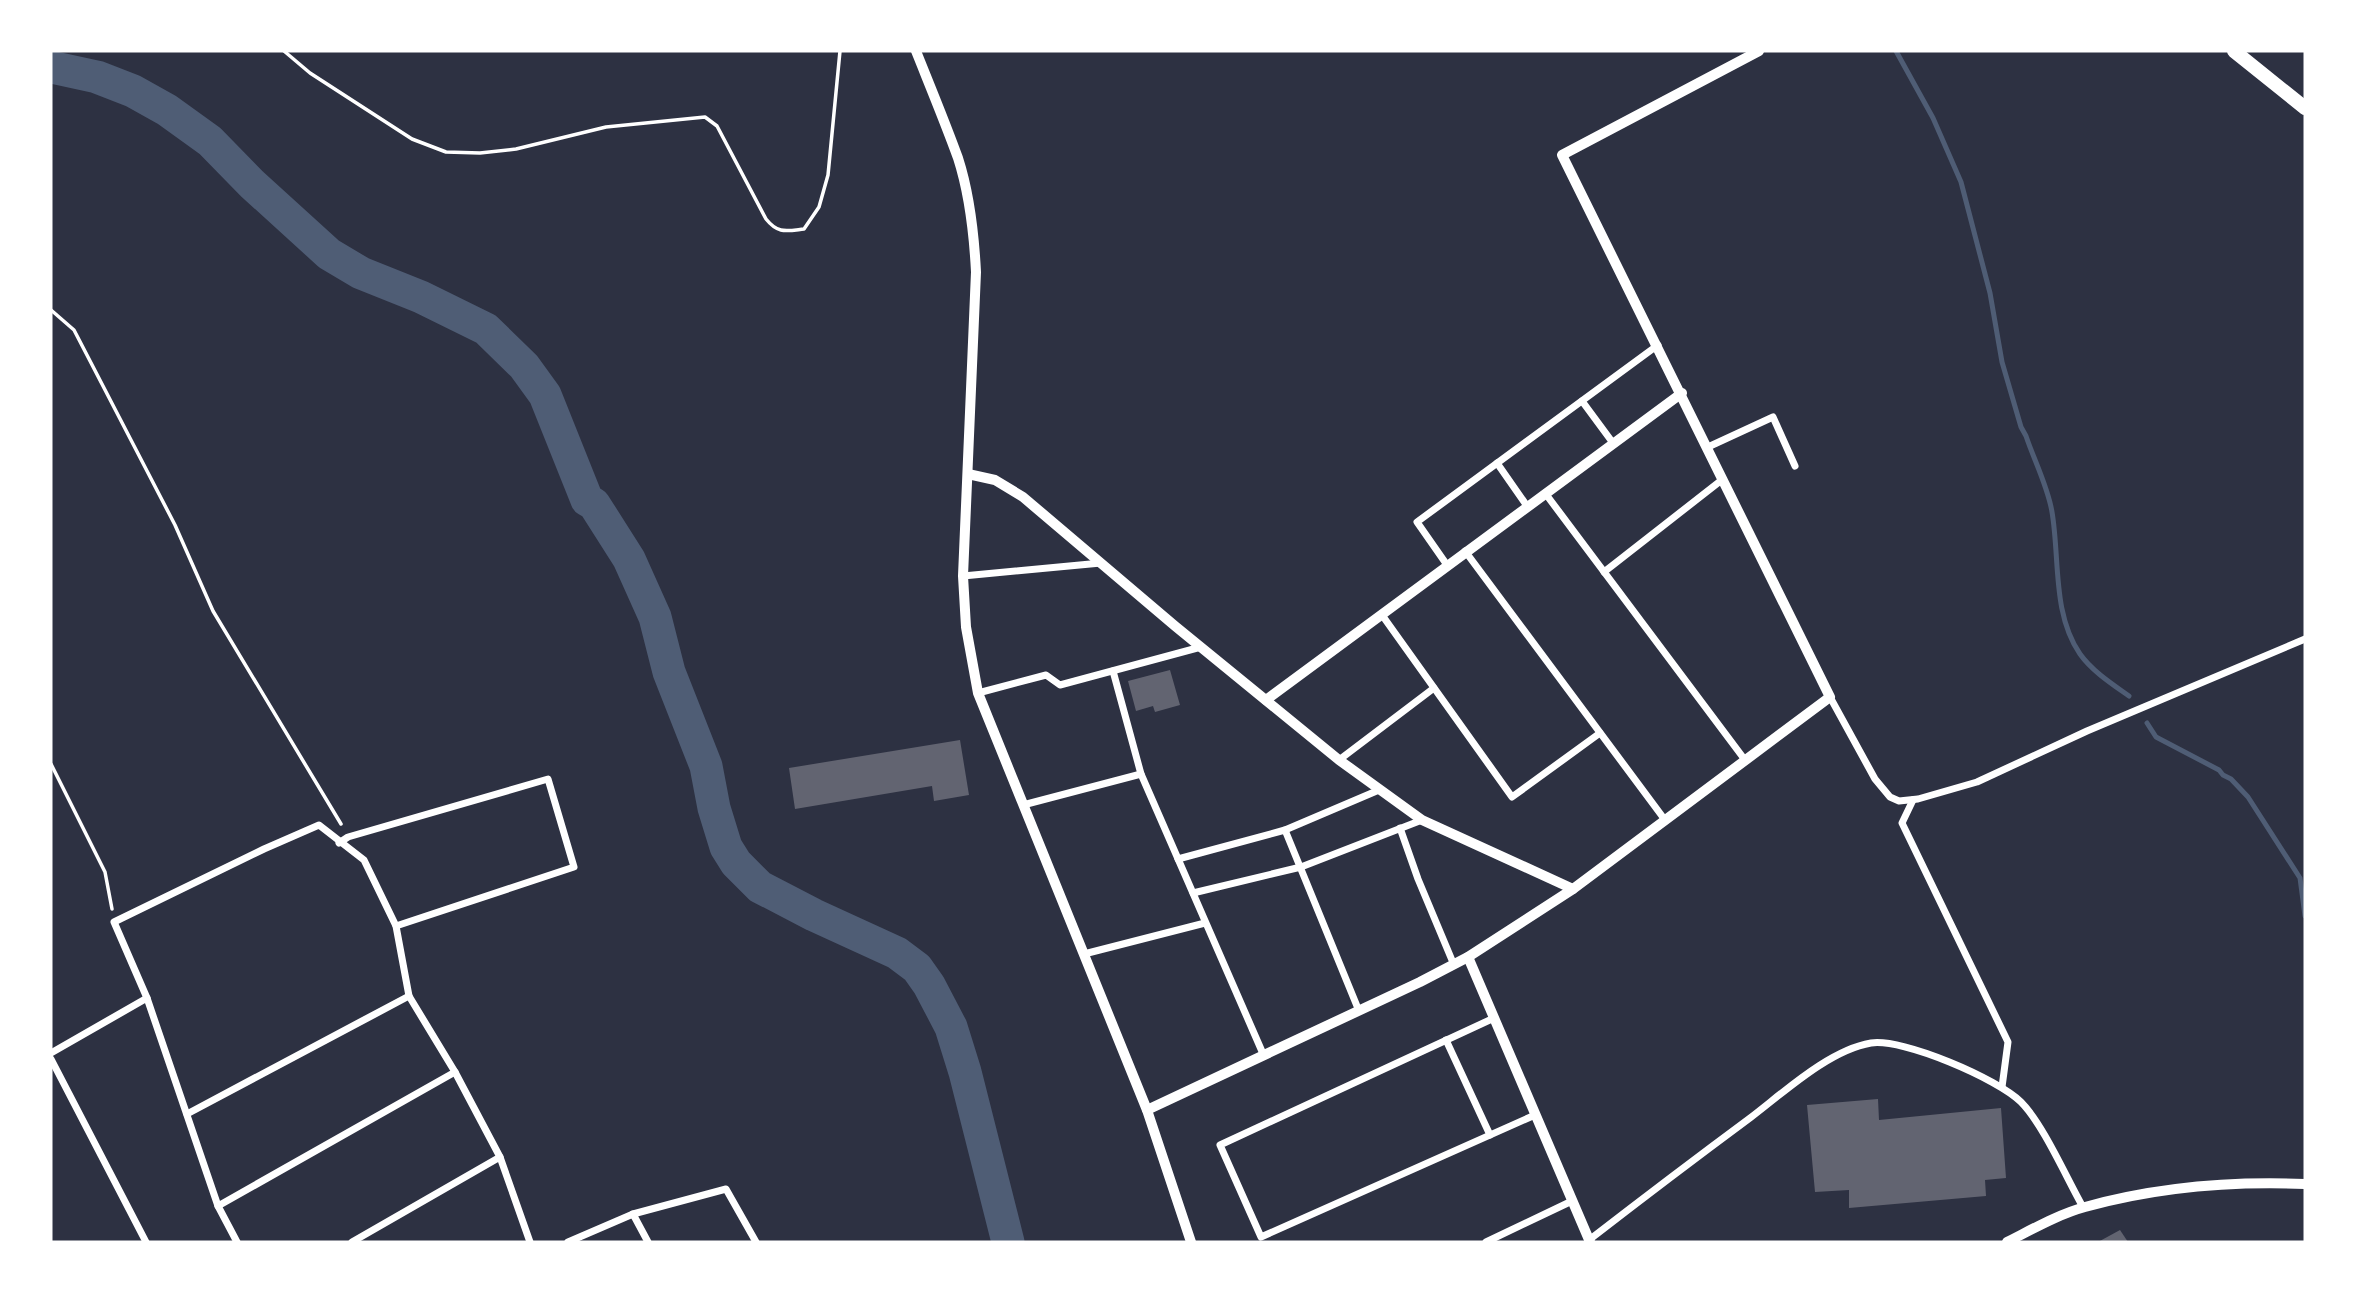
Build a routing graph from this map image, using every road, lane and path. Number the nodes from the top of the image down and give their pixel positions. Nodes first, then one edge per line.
1 (284, 51) edge
2 (840, 51) edge
3 (916, 51) edge
4 (1759, 51) edge
5 (2234, 51) edge
6 (2305, 107) edge
7 (51, 310) edge
8 (1658, 345) junction
9 (1682, 393) junction
10 (1582, 401) junction
11 (1613, 443) junction
12 (1708, 447) junction
13 (1497, 463) junction
14 (1795, 466) dead end
15 (968, 474) junction
16 (1723, 479) junction
17 (1545, 493) junction
18 (1527, 506) junction
19 (1465, 551) junction
20 (1101, 563) junction
21 (1447, 565) junction
22 (1604, 572) junction
23 (963, 576) junction
24 (1382, 615) junction
25 (2305, 639) edge
26 (1201, 647) junction
27 (1113, 671) junction
28 (1434, 688) junction
29 (978, 693) junction
30 (1830, 697) junction
31 (1266, 700) junction
32 (1600, 733) junction
33 (1339, 760) junction
34 (1745, 760) junction
35 (51, 764) edge
36 (1141, 774) junction
37 (1379, 790) junction
38 (1913, 800) junction
39 (1023, 805) junction
40 (1422, 820) junction
41 (1665, 820) junction
42 (1400, 828) junction
43 (1285, 830) junction
44 (348, 837) junction
45 (339, 843) junction
46 (1178, 859) junction
47 (1301, 867) junction
48 (1573, 889) junction
49 (1193, 893) junction
50 (114, 922) junction
51 (1205, 923) junction
52 (396, 926) junction
53 (1084, 954) junction
54 (1468, 957) junction
55 (1454, 964) junction
56 (409, 996) junction
57 (147, 998) junction
58 (1359, 1011) junction
59 (1494, 1018) junction
60 (1446, 1040) junction
61 (51, 1053) edge
62 (1264, 1056) junction
63 (51, 1059) edge
64 (455, 1072) junction
65 (2002, 1087) junction
66 (1147, 1110) junction
67 (187, 1114) junction
68 (1535, 1115) junction
69 (1490, 1135) junction
70 (500, 1157) junction
71 (2305, 1184) edge
72 (1572, 1201) junction
73 (218, 1206) junction
74 (2083, 1207) junction
75 (633, 1214) junction
76 (1589, 1241) edge
77 (146, 1242) edge
78 (237, 1242) edge
79 (352, 1242) edge
80 (530, 1242) edge
81 (568, 1242) edge
82 (648, 1242) edge
83 (756, 1242) edge
84 (1191, 1242) edge
85 (1486, 1242) edge
86 (2007, 1242) edge

1 - 2 path
3 - 15 street
4 - 8 street
5 - 6 highway
7 - 44 path
8 - 9 street
8 - 10 street
9 - 11 street
9 - 12 street
10 - 11 street
10 - 13 street
11 - 17 street
12 - 14 street
12 - 16 street
13 - 18 street
13 - 21 street
15 - 20 street
15 - 23 street
16 - 22 street
16 - 30 street
17 - 18 street
17 - 22 street
18 - 19 street
19 - 21 street
19 - 32 street
20 - 23 street
20 - 26 street
21 - 24 street
22 - 34 street
23 - 29 street
24 - 28 street
24 - 31 street
25 - 38 street
26 - 27 street
26 - 31 street
27 - 29 street
27 - 36 street
28 - 32 street
28 - 33 street
29 - 39 street
30 - 34 street
30 - 38 street
31 - 33 street
32 - 41 street
33 - 37 street
34 - 41 street
35 - 50 path
36 - 39 street
36 - 46 street
37 - 40 street
37 - 43 street
38 - 65 street
39 - 53 street
40 - 42 street
40 - 48 street
41 - 48 street
42 - 47 street
42 - 55 street
43 - 46 street
43 - 47 street
44 - 45 street
44 - 52 street
45 - 50 street
45 - 52 street
46 - 49 street
47 - 49 street
47 - 58 street
48 - 54 street
49 - 51 street
50 - 57 street
51 - 53 street
51 - 62 street
52 - 56 street
53 - 66 street
54 - 55 street
54 - 59 street
55 - 58 street
56 - 64 street
56 - 67 street
57 - 61 street
57 - 67 street
58 - 62 street
59 - 60 street
59 - 68 street
60 - 69 street
60 - 69 street
62 - 66 street
63 - 77 street
64 - 70 street
64 - 73 street
65 - 74 street
65 - 76 street
66 - 84 street
67 - 73 street
68 - 69 street
68 - 72 street
70 - 79 street
70 - 80 street
71 - 74 street
72 - 76 street
72 - 85 street
73 - 78 street
74 - 86 street
75 - 81 street
75 - 82 street
75 - 83 street

